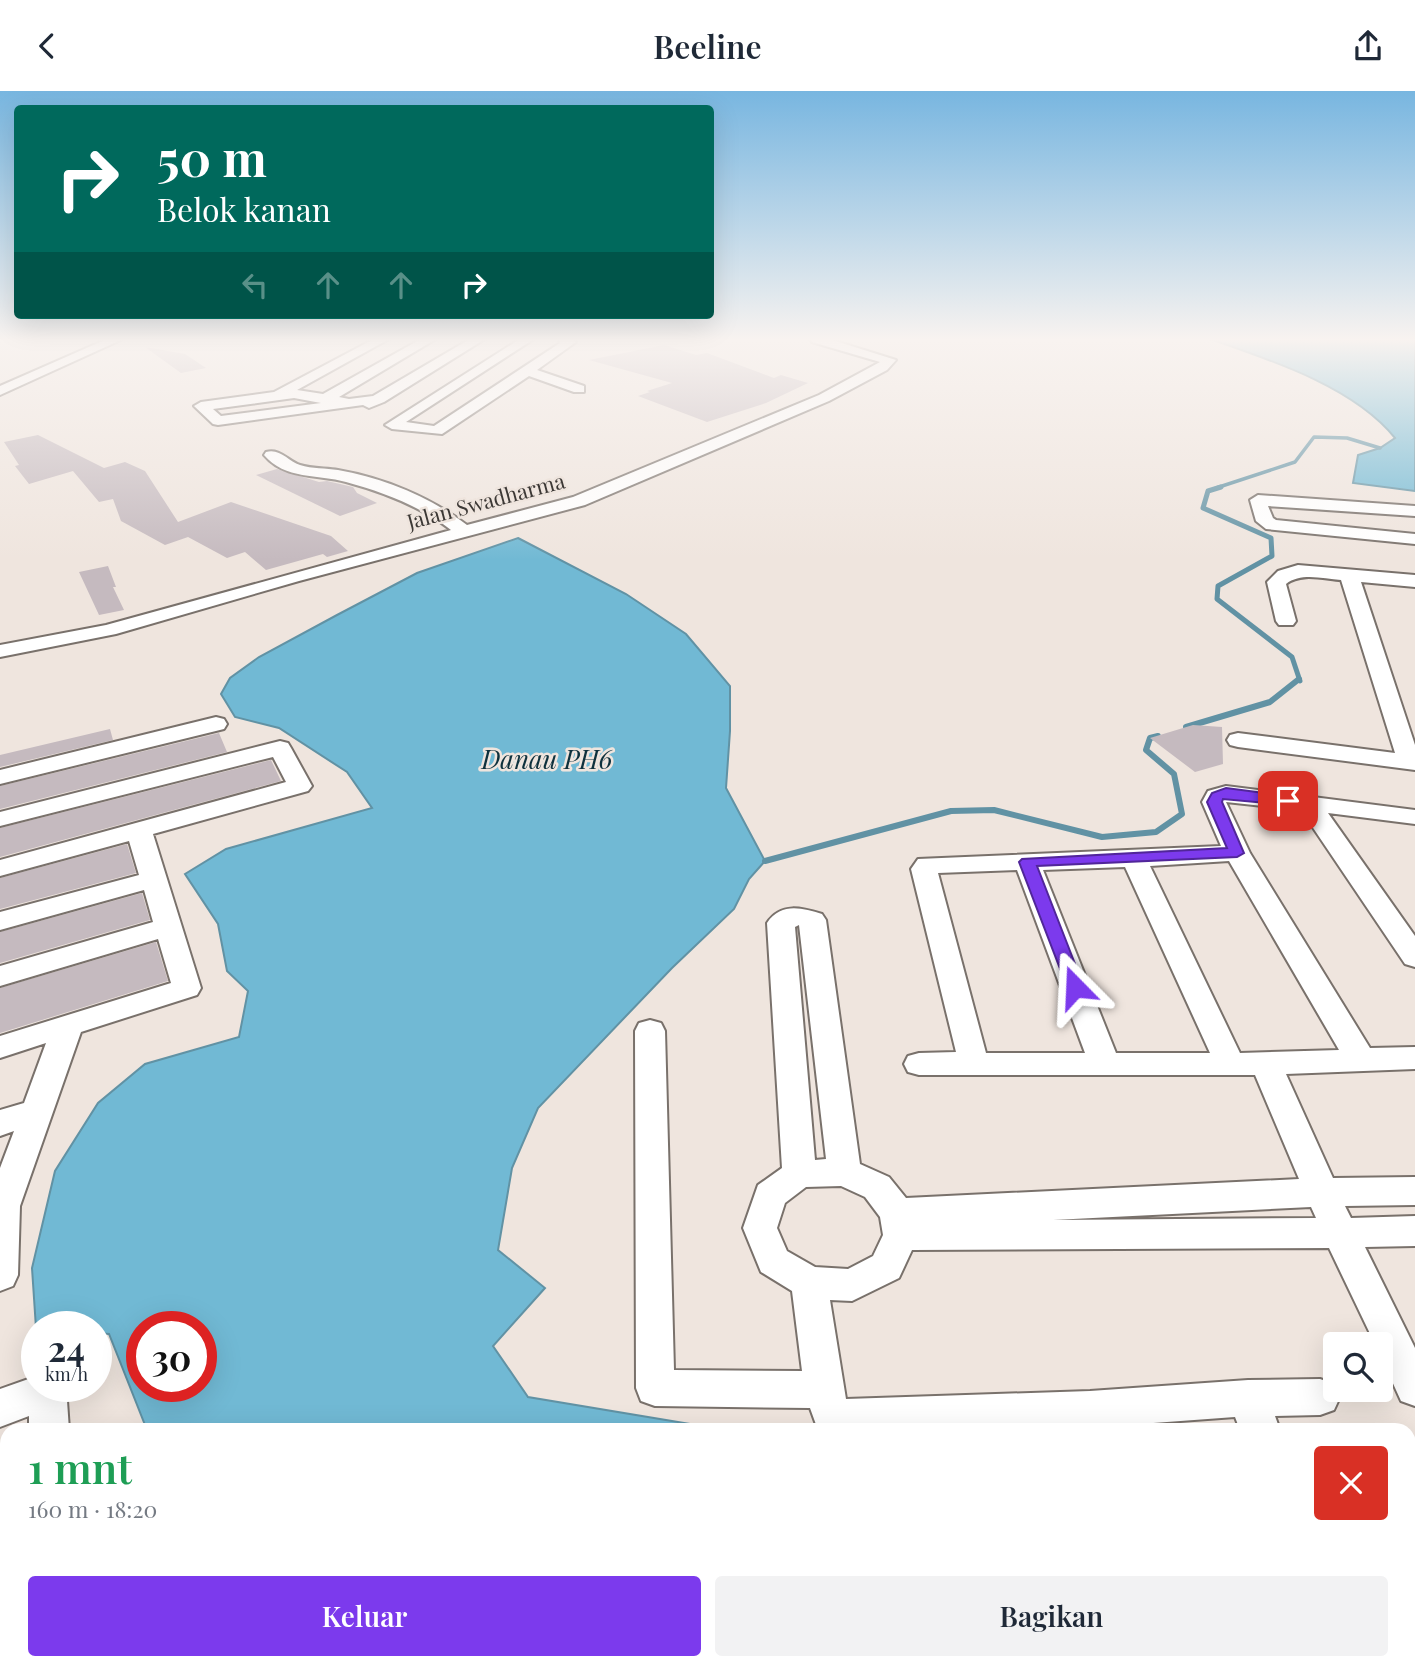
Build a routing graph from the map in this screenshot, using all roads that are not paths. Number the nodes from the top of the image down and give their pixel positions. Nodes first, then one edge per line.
1 (209, 413) edge
2 (279, 413) edge
3 (412, 413) edge
4 (465, 413) edge
5 (788, 413) edge
6 (272, 454) dead end
7 (1415, 511) edge
8 (465, 531) junction
9 (1342, 533) junction
10 (1415, 539) edge
11 (1353, 552) dead end
12 (1415, 566) edge
13 (1355, 576) junction
14 (1415, 581) edge
15 (1286, 621) dead end
16 (0, 650) edge
17 (216, 724) dead end
18 (1238, 740) dead end
19 (1412, 762) edge
20 (0, 777) edge
21 (1309, 804) junction
22 (1415, 817) edge
23 (0, 819) edge
24 (139, 831) junction
25 (1237, 853) junction
26 (1134, 859) junction
27 (1027, 862) junction
28 (0, 868) edge
29 (153, 879) junction
30 (0, 921) edge
31 (168, 927) junction
32 (1415, 957) edge
33 (0, 976) edge
34 (68, 1026) junction
35 (650, 1031) dead end
36 (0, 1047) edge
37 (1415, 1058) edge
38 (1361, 1060) junction
39 (1104, 1063) junction
40 (919, 1064) dead end
41 (974, 1064) junction
42 (1230, 1064) junction
43 (1266, 1065) junction
44 (37, 1111) junction
45 (0, 1123) edge
46 (844, 1172) junction
47 (799, 1174) junction
48 (1415, 1191) edge
49 (1324, 1192) junction
50 (2, 1207) edge
51 (899, 1224) junction
52 (1415, 1231) edge
53 (1340, 1233) junction
54 (0, 1275) edge
55 (809, 1283) junction
56 (1415, 1388) edge
57 (824, 1390) junction
58 (1320, 1397) dead end
59 (0, 1408) edge
60 (1254, 1414) edge
61 (1093, 1420) edge
62 (49, 1423) edge
63 (937, 1423) edge

1 - 2 street
3 - 4 street
5 - 8 street, Jalan Swadharma
6 - 8 street
7 - 9 street
8 - 16 street, Jalan Swadharma
9 - 10 street
9 - 11 street
12 - 13 street
13 - 14 street
13 - 15 street
13 - 19 street
17 - 20 street
18 - 19 street
21 - 22 street
21 - 25 street
21 - 32 street
23 - 24 street
24 - 28 street
24 - 29 street
25 - 26 street
25 - 38 street
26 - 27 street
26 - 42 street
27 - 39 street
27 - 41 street
29 - 30 street
29 - 31 street
31 - 33 street
31 - 34 street
34 - 36 street
34 - 44 street
35 - 57 street
37 - 38 street
38 - 43 street
39 - 41 street
39 - 42 street
40 - 41 street
42 - 43 street
43 - 49 street
44 - 45 street
44 - 50 street
46 - 47 street
46 - 47 street
46 - 51 street
47 - 55 street
48 - 49 street
49 - 51 street
49 - 53 street
50 - 54 street
51 - 53 street
51 - 55 street
52 - 53 street
53 - 56 street
55 - 57 street
57 - 63 street
58 - 60 street
59 - 62 street
60 - 61 street
61 - 63 street

